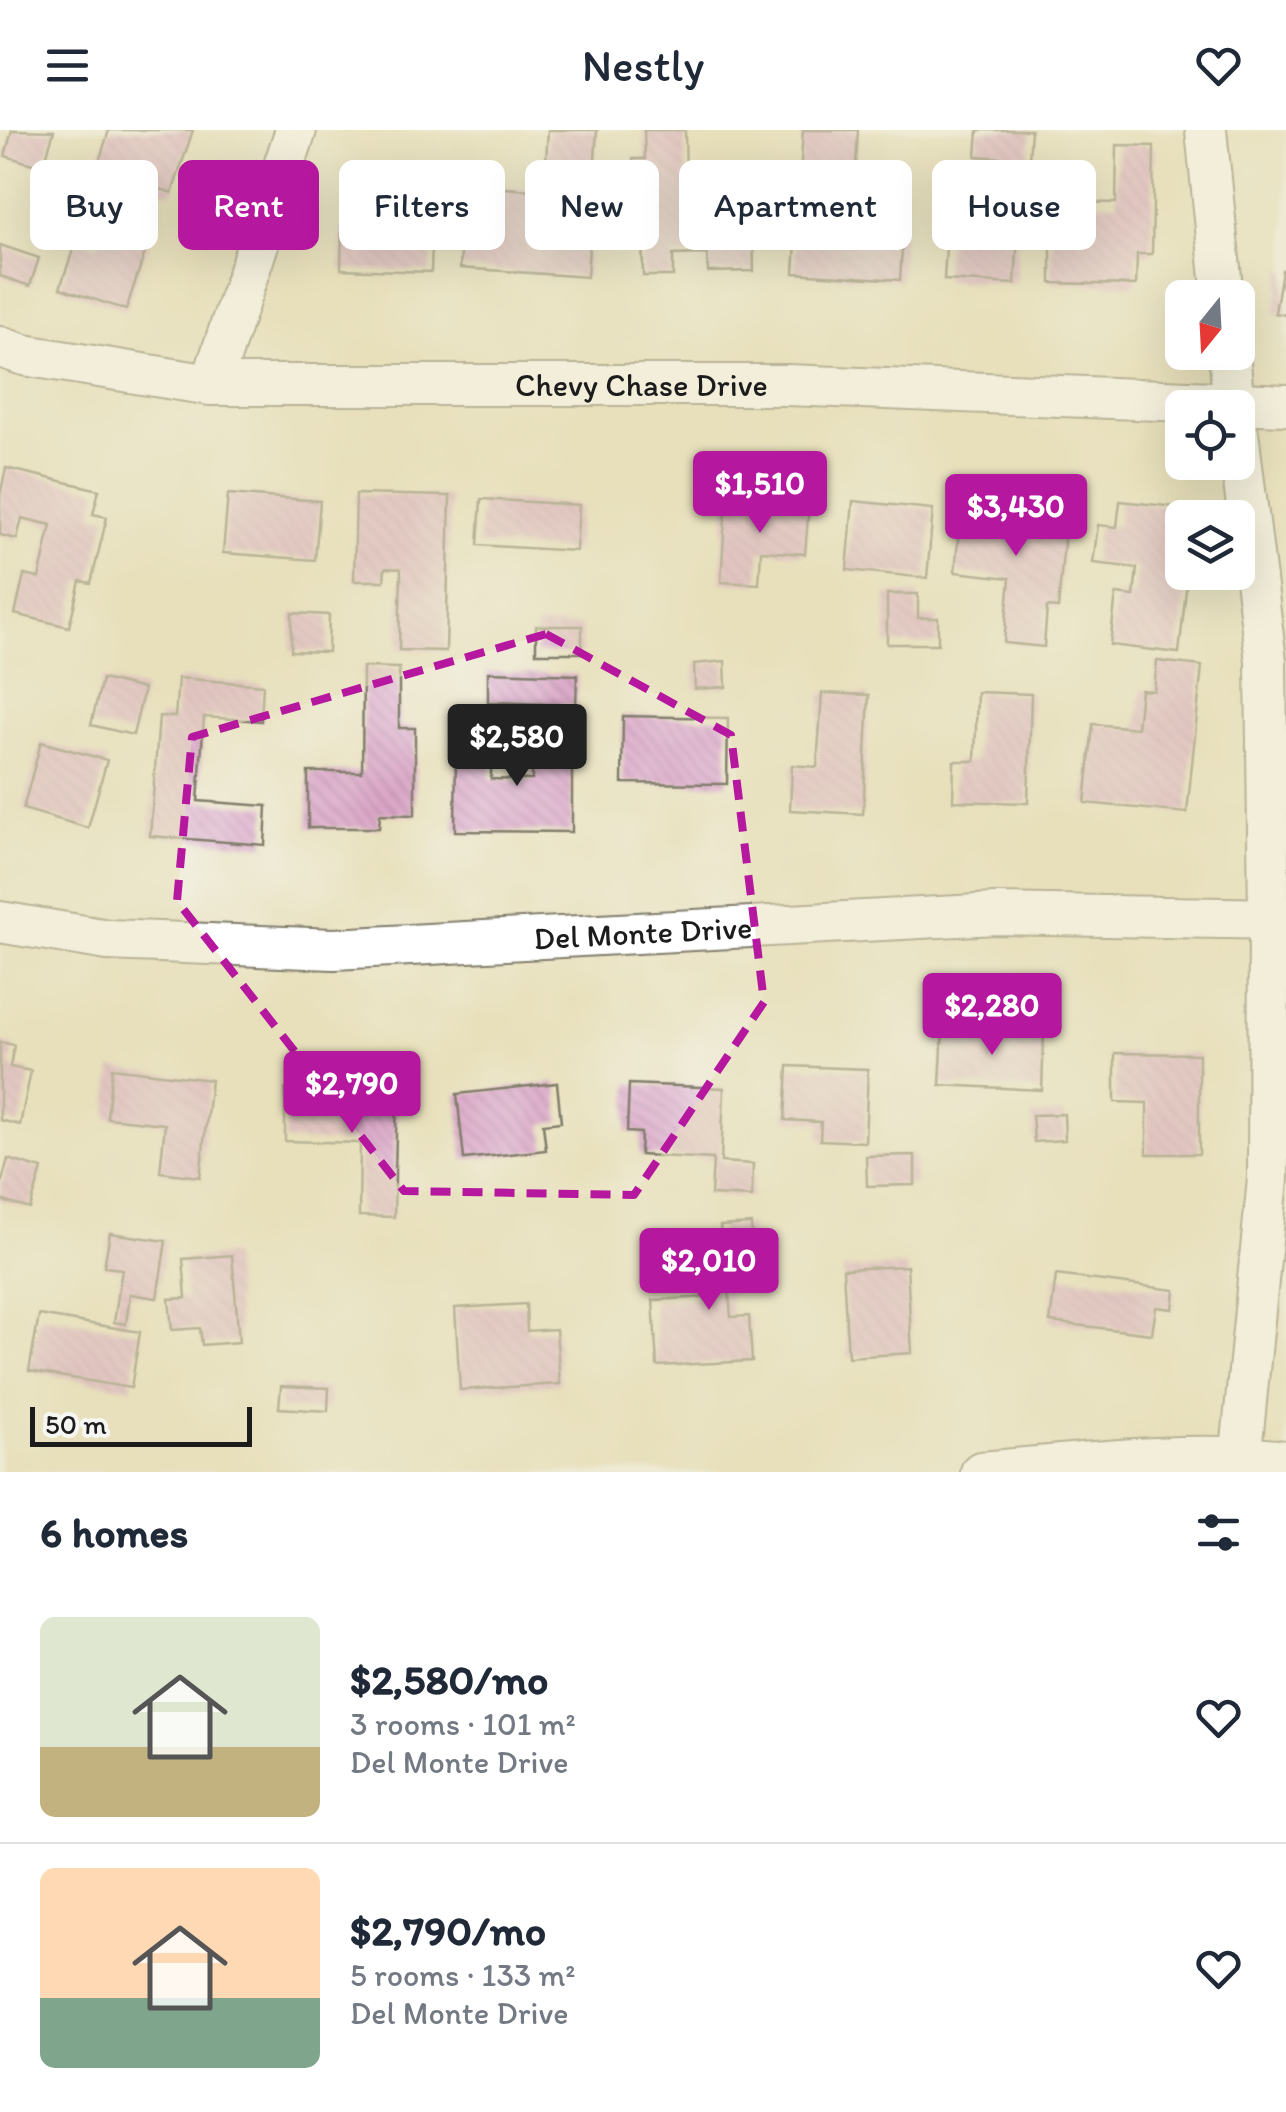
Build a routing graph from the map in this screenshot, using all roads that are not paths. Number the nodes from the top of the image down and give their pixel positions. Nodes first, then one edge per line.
1 (296, 130) edge
2 (1206, 130) edge
3 (1221, 280) edge
4 (0, 347) edge
5 (211, 385) junction
6 (1286, 405) edge
7 (1165, 409) edge
8 (1255, 410) edge
9 (1243, 480) edge
10 (1278, 918) edge
11 (0, 922) edge
12 (1286, 1461) edge
13 (1240, 1464) edge
14 (981, 1472) edge

1 - 5 street
2 - 3 street
4 - 5 street, Chevy Chase Drive
5 - 7 street, Chevy Chase Drive
6 - 8 street, Chevy Chase Drive
9 - 10 street
10 - 11 street, Del Monte Drive
10 - 13 street
12 - 13 street
13 - 14 street

